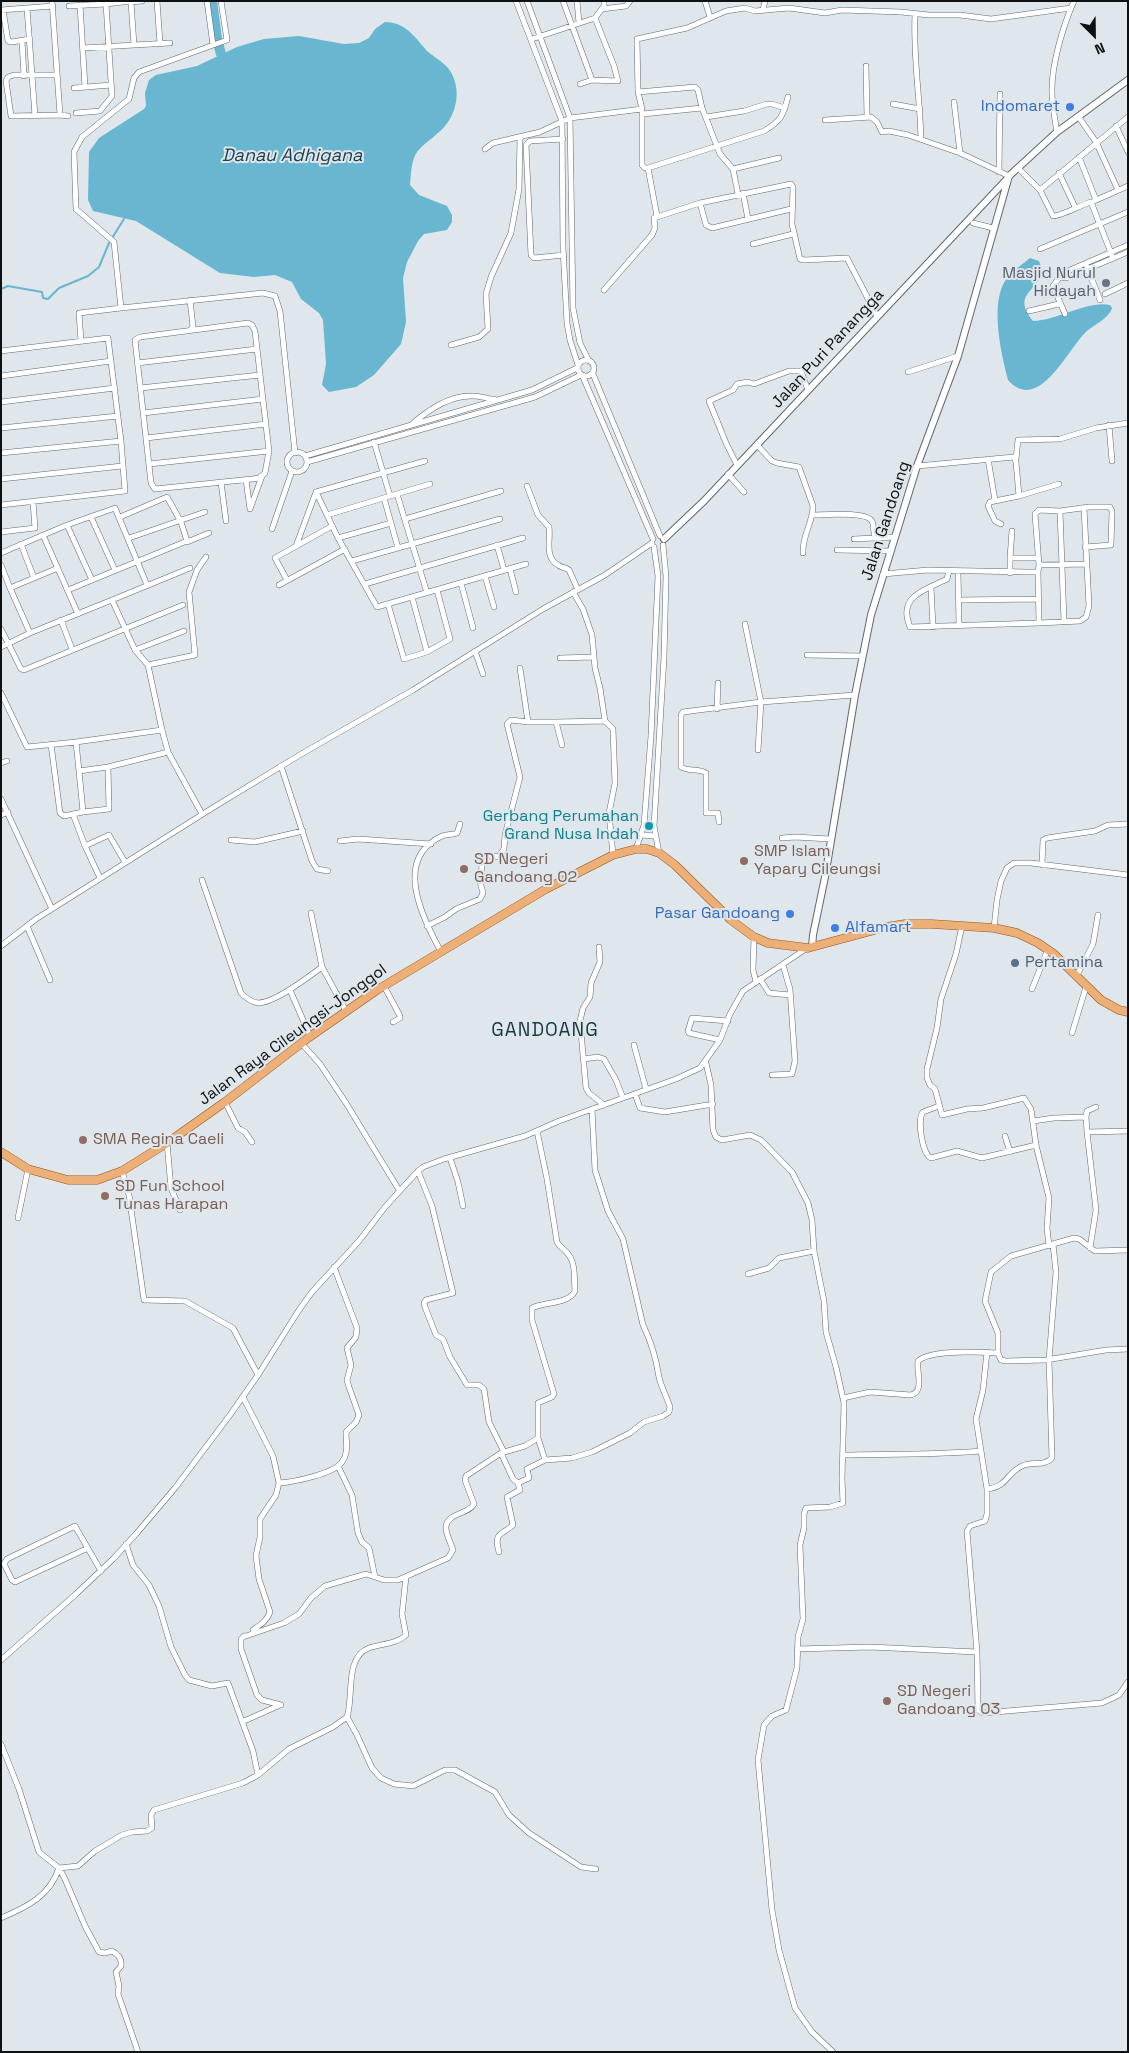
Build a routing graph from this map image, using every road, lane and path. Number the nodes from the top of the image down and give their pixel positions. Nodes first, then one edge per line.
1 (142, 1) edge
2 (157, 1) edge
3 (207, 1) edge
4 (221, 1) edge
5 (516, 1) edge
6 (527, 1) edge
7 (563, 1) edge
8 (576, 1) edge
9 (604, 1) edge
10 (630, 1) edge
11 (705, 1) edge
12 (765, 1) edge
13 (1074, 1) edge
14 (131, 2) edge
15 (52, 4) edge
16 (106, 4) junction
17 (80, 5) junction
18 (69, 6) dead end
19 (27, 8) junction
20 (1071, 8) junction
21 (602, 9) junction
22 (2, 10) edge
23 (763, 10) junction
24 (915, 15) junction
25 (710, 17) junction
26 (595, 18) junction
27 (579, 23) junction
28 (572, 27) junction
29 (541, 36) junction
30 (30, 39) junction
31 (532, 39) junction
32 (22, 41) junction
33 (160, 43) junction
34 (170, 43) dead end
35 (134, 45) junction
36 (214, 45) junction
37 (109, 47) junction
38 (83, 48) junction
39 (866, 66) dead end
40 (32, 75) junction
41 (57, 75) junction
42 (24, 76) junction
43 (592, 80) junction
44 (1128, 80) edge
45 (580, 84) dead end
46 (111, 85) junction
47 (85, 87) junction
48 (74, 88) dead end
49 (638, 92) junction
50 (1000, 94) dead end
51 (788, 97) dead end
52 (954, 102) dead end
53 (893, 104) dead end
54 (702, 108) junction
55 (785, 108) junction
56 (920, 109) junction
57 (642, 112) junction
58 (76, 113) dead end
59 (60, 115) junction
60 (35, 116) junction
61 (68, 116) dead end
62 (1078, 116) junction
63 (706, 117) junction
64 (867, 117) junction
65 (1128, 117) edge
66 (570, 118) junction
67 (824, 120) dead end
68 (562, 121) junction
69 (1116, 126) junction
70 (1057, 132) junction
71 (520, 138) junction
72 (563, 139) junction
73 (921, 139) junction
74 (1096, 142) junction
75 (717, 146) junction
76 (485, 149) dead end
77 (960, 152) junction
78 (1128, 152) edge
79 (1079, 157) junction
80 (779, 158) dead end
81 (648, 168) junction
82 (1018, 168) junction
83 (732, 169) junction
84 (999, 172) junction
85 (1059, 173) junction
86 (1010, 176) junction
87 (1128, 186) edge
88 (1040, 190) junction
89 (1118, 190) junction
90 (740, 194) junction
91 (1093, 201) junction
92 (700, 203) junction
93 (1075, 207) junction
94 (791, 209) junction
95 (1128, 212) edge
96 (657, 216) junction
97 (748, 219) junction
98 (973, 223) dead end
99 (1100, 224) junction
100 (994, 228) junction
101 (794, 234) junction
102 (753, 244) dead end
103 (1128, 245) edge
104 (571, 249) junction
105 (1040, 249) dead end
106 (564, 252) junction
107 (1128, 252) edge
108 (1112, 255) junction
109 (1087, 266) junction
110 (1128, 283) edge
111 (604, 290) dead end
112 (1105, 294) dead end
113 (190, 300) junction
114 (1100, 300) dead end
115 (1059, 304) junction
116 (121, 308) junction
117 (1029, 311) dead end
118 (1065, 314) dead end
119 (877, 316) junction
120 (190, 330) junction
121 (81, 341) junction
122 (451, 345) dead end
123 (257, 349) junction
124 (1, 351) edge
125 (958, 356) junction
126 (111, 361) junction
127 (589, 361) junction
128 (137, 363) junction
129 (578, 367) junction
130 (908, 372) dead end
131 (592, 374) junction
132 (260, 375) junction
133 (1, 376) edge
134 (582, 376) junction
135 (115, 388) junction
136 (140, 388) junction
137 (808, 390) junction
138 (263, 399) junction
139 (500, 400) junction
140 (1, 402) edge
141 (502, 406) junction
142 (143, 413) junction
143 (118, 416) junction
144 (1128, 423) edge
145 (266, 424) junction
146 (1109, 425) junction
147 (410, 426) junction
148 (1, 428) edge
149 (372, 437) junction
150 (146, 438) junction
151 (122, 441) junction
152 (374, 444) junction
153 (757, 445) junction
154 (269, 451) junction
155 (1, 453) edge
156 (295, 453) junction
157 (304, 456) junction
158 (1016, 459) junction
159 (425, 460) dead end
160 (988, 460) junction
161 (1112, 460) dead end
162 (307, 462) junction
163 (149, 464) junction
164 (737, 465) junction
165 (122, 466) junction
166 (917, 466) junction
167 (292, 471) junction
168 (383, 472) junction
169 (728, 474) junction
170 (263, 476) junction
171 (1, 479) edge
172 (246, 480) junction
173 (221, 482) junction
174 (430, 484) dead end
175 (1058, 484) dead end
176 (527, 486) dead end
177 (501, 491) dead end
178 (316, 492) junction
179 (744, 492) dead end
180 (397, 494) junction
181 (390, 496) junction
182 (1019, 496) junction
183 (384, 498) junction
184 (996, 500) junction
185 (33, 502) junction
186 (1, 505) edge
187 (1084, 508) junction
188 (1060, 511) junction
189 (205, 512) dead end
190 (812, 514) junction
191 (327, 515) junction
192 (90, 517) junction
193 (120, 517) junction
194 (405, 519) junction
195 (500, 519) dead end
196 (226, 521) dead end
197 (181, 522) junction
198 (391, 523) junction
199 (1001, 524) dead end
200 (67, 525) junction
201 (332, 526) junction
202 (272, 530) dead end
203 (1012, 531) dead end
204 (1, 532) edge
205 (209, 533) dead end
206 (43, 536) junction
207 (875, 537) junction
208 (895, 537) junction
209 (129, 538) junction
210 (338, 538) junction
211 (523, 538) dead end
212 (854, 539) dead end
213 (662, 540) junction
214 (186, 542) junction
215 (653, 543) junction
216 (21, 544) junction
217 (412, 544) junction
218 (296, 546) junction
219 (497, 546) junction
220 (1085, 547) junction
221 (398, 548) junction
222 (345, 549) junction
223 (837, 550) dead end
224 (890, 550) junction
225 (1, 553) edge
226 (803, 553) dead end
227 (206, 557) dead end
228 (1010, 558) junction
229 (1038, 558) junction
230 (139, 561) junction
231 (352, 561) junction
232 (526, 564) dead end
233 (1086, 564) junction
234 (1, 565) edge
235 (1061, 565) junction
236 (58, 568) junction
237 (190, 568) dead end
238 (419, 568) junction
239 (1038, 568) junction
240 (115, 570) junction
241 (507, 570) junction
242 (949, 571) junction
243 (958, 572) junction
244 (1010, 573) junction
245 (883, 574) junction
246 (485, 576) junction
247 (34, 578) junction
248 (947, 578) junction
249 (92, 580) junction
250 (287, 580) junction
251 (958, 582) junction
252 (461, 583) junction
253 (365, 584) junction
254 (148, 585) junction
255 (279, 585) dead end
256 (931, 586) junction
257 (10, 588) junction
258 (68, 590) junction
259 (437, 590) junction
260 (576, 591) junction
261 (516, 592) dead end
262 (427, 593) junction
263 (412, 597) junction
264 (1038, 599) junction
265 (112, 600) junction
266 (959, 600) junction
267 (388, 604) junction
268 (183, 605) dead end
269 (494, 607) dead end
270 (78, 614) junction
271 (61, 620) junction
272 (1064, 622) junction
273 (1039, 623) junction
274 (744, 624) dead end
275 (959, 624) junction
276 (933, 627) junction
277 (124, 628) junction
278 (473, 628) dead end
279 (1, 629) edge
280 (184, 631) dead end
281 (30, 633) junction
282 (8, 644) junction
283 (1, 647) edge
284 (72, 649) junction
285 (135, 650) junction
286 (475, 651) junction
287 (427, 652) junction
288 (656, 655) junction
289 (807, 655) dead end
290 (862, 656) junction
291 (594, 657) junction
292 (664, 657) junction
293 (560, 658) dead end
294 (148, 665) junction
295 (520, 668) dead end
296 (483, 674) dead end
297 (718, 683) dead end
298 (1, 693) edge
299 (855, 695) junction
300 (761, 702) junction
301 (717, 709) junction
302 (605, 721) junction
303 (528, 722) junction
304 (556, 722) junction
305 (162, 730) junction
306 (651, 736) junction
307 (658, 737) junction
308 (76, 742) junction
309 (50, 744) junction
310 (562, 745) dead end
311 (758, 750) dead end
312 (168, 752) junction
313 (281, 766) junction
314 (108, 767) junction
315 (79, 771) junction
316 (1, 799) edge
317 (8, 812) junction
318 (83, 812) junction
319 (73, 814) junction
320 (202, 814) junction
321 (1, 816) edge
322 (719, 822) dead end
323 (460, 824) dead end
324 (1128, 824) edge
325 (303, 831) junction
326 (641, 835) junction
327 (655, 836) junction
328 (782, 838) dead end
329 (830, 839) junction
330 (231, 840) dead end
331 (340, 841) dead end
332 (431, 844) junction
333 (85, 846) junction
334 (636, 849) junction
335 (659, 853) junction
336 (613, 855) junction
337 (125, 862) junction
338 (1042, 865) junction
339 (328, 871) dead end
340 (1128, 875) edge
341 (100, 878) junction
342 (202, 880) dead end
343 (52, 909) junction
344 (311, 913) dead end
345 (1098, 915) dead end
346 (27, 926) junction
347 (427, 926) junction
348 (962, 926) junction
349 (994, 928) junction
350 (754, 937) junction
351 (1, 946) edge
352 (599, 947) dead end
353 (810, 947) junction
354 (1048, 949) junction
355 (440, 952) junction
356 (783, 965) junction
357 (322, 967) junction
358 (1076, 977) junction
359 (50, 980) dead end
360 (758, 980) junction
361 (384, 986) junction
362 (1086, 987) junction
363 (1032, 989) dead end
364 (290, 990) junction
365 (790, 995) junction
366 (346, 1012) junction
367 (1128, 1012) edge
368 (393, 1022) dead end
369 (728, 1022) junction
370 (1072, 1033) dead end
371 (310, 1036) junction
372 (720, 1040) junction
373 (301, 1043) junction
374 (634, 1045) dead end
375 (582, 1059) junction
376 (706, 1063) junction
377 (772, 1075) dead end
378 (646, 1089) junction
379 (634, 1094) junction
380 (623, 1098) junction
381 (225, 1102) junction
382 (713, 1104) junction
383 (604, 1105) junction
384 (939, 1106) junction
385 (1096, 1107) dead end
386 (592, 1109) junction
387 (1086, 1117) junction
388 (1033, 1122) junction
389 (537, 1131) junction
390 (1128, 1131) edge
391 (1087, 1132) junction
392 (1005, 1136) dead end
393 (252, 1142) dead end
394 (166, 1143) junction
395 (1036, 1145) junction
396 (1, 1152) edge
397 (1010, 1152) junction
398 (450, 1158) junction
399 (28, 1169) junction
400 (122, 1171) junction
401 (418, 1171) junction
402 (399, 1190) junction
403 (463, 1206) dead end
404 (180, 1210) dead end
405 (18, 1218) dead end
406 (1051, 1245) junction
407 (1090, 1248) junction
408 (1128, 1250) edge
409 (814, 1251) junction
410 (334, 1267) junction
411 (748, 1274) dead end
412 (1128, 1349) edge
413 (986, 1352) junction
414 (998, 1353) junction
415 (1049, 1360) junction
416 (258, 1375) junction
417 (243, 1397) junction
418 (843, 1398) junction
419 (538, 1438) junction
420 (981, 1451) junction
421 (503, 1453) junction
422 (843, 1455) junction
423 (546, 1460) junction
424 (338, 1466) junction
425 (279, 1483) junction
426 (518, 1483) junction
427 (987, 1489) junction
428 (126, 1544) junction
429 (88, 1548) junction
430 (499, 1552) dead end
431 (101, 1571) junction
432 (375, 1577) junction
433 (406, 1577) junction
434 (243, 1637) junction
435 (797, 1649) junction
436 (977, 1652) junction
437 (1, 1660) edge
438 (1128, 1682) edge
439 (347, 1717) junction
440 (242, 1722) junction
441 (1, 1744) edge
442 (258, 1775) junction
443 (59, 1868) junction
444 (596, 1869) dead end
445 (1, 1918) edge
446 (138, 2052) edge
447 (833, 2052) edge

1 - 14 street
2 - 33 street
3 - 36 street
4 - 36 street
5 - 31 street
6 - 29 street
7 - 28 street
8 - 27 street
9 - 21 street
10 - 21 street
11 - 25 street
12 - 23 street
13 - 20 street
14 - 16 street
14 - 35 street
15 - 19 street
15 - 41 street
16 - 17 street
16 - 37 street
17 - 18 street
17 - 38 street
19 - 22 street
19 - 30 street
20 - 24 street
20 - 70 street
21 - 26 street
22 - 32 street
23 - 24 street
23 - 25 street
24 - 56 street
25 - 49 street
26 - 27 street
26 - 43 street
27 - 28 street
28 - 29 street
28 - 43 street
29 - 31 street
29 - 66 street
30 - 32 street
30 - 40 street
31 - 68 street
32 - 42 street
33 - 34 street
33 - 35 street
35 - 37 street
36 - 116 street
37 - 38 street
37 - 46 street
38 - 47 street
39 - 64 street
40 - 41 street
40 - 42 street
40 - 60 street
41 - 59 street
42 - 60 street
43 - 45 street
44 - 62 street, Jalan Gandoang
46 - 47 street
46 - 58 street
47 - 48 street
49 - 54 street
49 - 57 street
50 - 84 street
51 - 55 street
52 - 77 street
53 - 56 street
54 - 57 street
54 - 63 street
55 - 63 street
55 - 75 street
56 - 73 street
57 - 66 street
57 - 81 street
59 - 60 street
59 - 61 street
62 - 70 street, Jalan Gandoang
62 - 74 street
63 - 75 street
64 - 67 street
64 - 73 street
65 - 69 street
66 - 68 street
66 - 104 street
68 - 71 street
68 - 72 street
69 - 74 street
69 - 78 street
70 - 82 street, Jalan Gandoang
71 - 76 street
71 - 122 street
72 - 106 street
72 - 106 street
73 - 77 street
74 - 79 street
74 - 89 street
75 - 81 street
75 - 83 street
77 - 84 street
79 - 85 street
79 - 91 street
80 - 83 street
81 - 96 street
82 - 86 street, Jalan Gandoang
82 - 88 street
83 - 90 street
84 - 86 street
85 - 88 street
85 - 93 street
86 - 100 street, Jalan Gandoang
86 - 119 street, Jalan Puri Panangga
87 - 89 street
88 - 93 street
89 - 91 street
90 - 92 street
90 - 94 street
90 - 97 street
91 - 93 street
91 - 99 street
92 - 96 street
92 - 97 street
94 - 97 street
94 - 101 street
95 - 99 street
96 - 111 street
98 - 100 street
99 - 105 street
99 - 108 street
100 - 125 street, Jalan Gandoang
101 - 102 street
101 - 119 street
103 - 108 street
104 - 106 street
104 - 127 street
106 - 129 street
107 - 108 street
108 - 109 street
109 - 114 street
109 - 115 street
110 - 112 street
113 - 116 street
113 - 120 street
113 - 156 street
115 - 117 street
115 - 118 street
116 - 121 street
119 - 137 street, Jalan Puri Panangga
120 - 123 street
120 - 128 street
121 - 124 street
121 - 126 street
123 - 128 street
123 - 132 street
125 - 130 street
125 - 166 street, Jalan Gandoang
126 - 133 street
126 - 135 street
127 - 129 street
127 - 131 street
128 - 136 street
129 - 134 street
129 - 139 street
131 - 134 street
131 - 213 street
132 - 136 street
132 - 138 street
134 - 141 street
134 - 215 street
135 - 140 street
135 - 143 street
136 - 142 street
137 - 153 street, Jalan Puri Panangga
137 - 164 street
138 - 142 street
138 - 145 street
139 - 141 street
139 - 147 street
139 - 147 street
141 - 152 street
142 - 150 street
143 - 148 street
143 - 151 street
144 - 146 street
145 - 150 street
145 - 154 street
146 - 158 street
146 - 161 street
147 - 149 street
149 - 152 street
149 - 157 street
150 - 163 street
151 - 155 street
151 - 165 street
152 - 162 street
152 - 168 street
153 - 164 street, Jalan Puri Panangga
153 - 190 street
154 - 163 street
154 - 170 street
156 - 157 street
156 - 167 street
157 - 162 street
158 - 160 street
158 - 182 street
159 - 168 street
160 - 166 street
160 - 184 street
162 - 167 street
163 - 173 street
164 - 169 street, Jalan Puri Panangga
165 - 171 street
165 - 185 street
166 - 208 street, Jalan Gandoang
167 - 202 street
168 - 178 street
168 - 181 street
169 - 179 street
169 - 213 street, Jalan Puri Panangga
170 - 172 street
170 - 172 street
172 - 173 street
173 - 196 street
174 - 180 street
175 - 182 street
176 - 260 street
177 - 194 street
178 - 191 street
178 - 218 street
180 - 181 street
180 - 194 street
181 - 183 street
182 - 184 street
183 - 191 street
183 - 198 street
184 - 199 street
185 - 186 street
185 - 204 street
187 - 188 street
187 - 220 street
187 - 220 street
188 - 229 street
188 - 235 street
189 - 197 street
190 - 207 street
190 - 226 street
191 - 201 street
192 - 193 street
192 - 200 street
192 - 240 street
193 - 197 street
193 - 209 street
194 - 217 street
195 - 217 street
197 - 209 street
197 - 214 street
198 - 210 street
198 - 221 street
200 - 206 street
200 - 249 street
201 - 210 street
201 - 218 street
203 - 228 street
205 - 214 street
206 - 216 street
206 - 236 street
207 - 208 street
207 - 212 street
208 - 224 street, Jalan Gandoang
209 - 230 street
210 - 222 street
211 - 219 street
213 - 215 street
213 - 215 street
213 - 292 street
214 - 230 street
215 - 260 street
215 - 288 street
216 - 225 street
216 - 247 street
217 - 221 street
217 - 238 street
218 - 250 street
219 - 238 street
219 - 241 street
220 - 233 street
221 - 231 street
222 - 231 street
222 - 250 street
223 - 224 street
224 - 245 street, Jalan Gandoang
227 - 294 street
228 - 229 street
228 - 244 street
229 - 239 street
230 - 240 street
230 - 254 street
231 - 253 street
232 - 241 street
233 - 235 street
233 - 272 street
234 - 257 street
235 - 239 street
235 - 272 street
236 - 247 street
236 - 258 street
237 - 254 street
238 - 253 street
238 - 262 street
239 - 244 street
239 - 264 street
240 - 249 street
241 - 246 street
241 - 261 street
242 - 243 street
242 - 245 street
242 - 248 street
243 - 244 street
243 - 251 street
245 - 290 street, Jalan Gandoang
246 - 252 street
246 - 269 street
247 - 257 street
248 - 251 street
248 - 256 street
249 - 258 street
250 - 255 street
251 - 266 street
252 - 259 street
252 - 278 street
253 - 267 street
254 - 265 street
256 - 276 street
256 - 276 street
257 - 281 street
258 - 270 street
259 - 262 street
259 - 287 street
260 - 286 street
260 - 291 street
262 - 263 street
263 - 267 street
263 - 287 street
264 - 266 street
264 - 273 street
265 - 270 street
265 - 277 street
266 - 275 street
267 - 287 street
268 - 277 street
270 - 271 street
271 - 281 street
271 - 284 street
272 - 273 street
273 - 275 street
274 - 300 street
275 - 276 street
277 - 284 street
277 - 285 street
279 - 282 street
280 - 285 street
281 - 282 street
282 - 283 street
282 - 284 street
285 - 294 street
286 - 296 street
286 - 313 street
288 - 292 street
288 - 306 street
289 - 290 street
290 - 299 street, Jalan Gandoang
291 - 293 street
291 - 302 street
292 - 307 street
294 - 305 street
295 - 303 street
297 - 301 street
298 - 309 street
299 - 300 street
299 - 329 street, Jalan Gandoang
300 - 301 street
300 - 311 street
301 - 322 street
302 - 304 street
302 - 336 street
303 - 304 street
303 - 347 street
304 - 310 street
305 - 308 street
305 - 312 street
306 - 307 street
306 - 326 street
307 - 327 street
308 - 309 street
308 - 315 street
309 - 319 street
312 - 314 street
312 - 320 street
313 - 320 street
313 - 325 street
314 - 315 street
314 - 318 street
315 - 318 street
316 - 317 street
317 - 321 street
317 - 343 street
318 - 319 street
319 - 333 street
320 - 337 street
323 - 332 street
324 - 338 street
325 - 330 street
325 - 339 street
326 - 327 street
326 - 334 street
327 - 335 street
328 - 329 street
329 - 353 street, Jalan Gandoang
331 - 332 street
332 - 347 street
333 - 337 street
333 - 341 street
334 - 335 main road, Jalan Raya Cileungsi-Jonggol
334 - 336 main road, Jalan Raya Cileungsi-Jonggol
335 - 350 main road, Jalan Raya Cileungsi-Jonggol
336 - 355 main road, Jalan Raya Cileungsi-Jonggol
337 - 341 street
338 - 340 street
338 - 349 street
341 - 343 street
342 - 364 street
343 - 346 street
344 - 357 street
345 - 358 street
346 - 351 street
346 - 359 street
347 - 355 street
348 - 349 main road, Jalan Raya Cileungsi-Jonggol
348 - 353 main road, Jalan Raya Cileungsi-Jonggol
348 - 384 street
349 - 354 main road, Jalan Raya Cileungsi-Jonggol
350 - 353 main road, Jalan Raya Cileungsi-Jonggol
350 - 360 street
352 - 375 street
353 - 356 street
354 - 358 main road, Jalan Raya Cileungsi-Jonggol
354 - 363 street
355 - 361 main road, Jalan Raya Cileungsi-Jonggol
356 - 360 street
356 - 365 street
357 - 364 street
357 - 366 street
358 - 362 main road, Jalan Raya Cileungsi-Jonggol
360 - 365 street
360 - 369 street
361 - 366 main road, Jalan Raya Cileungsi-Jonggol
361 - 368 street
362 - 367 main road, Jalan Raya Cileungsi-Jonggol
362 - 370 street
364 - 371 street
365 - 377 street
366 - 371 main road, Jalan Raya Cileungsi-Jonggol
369 - 372 street
369 - 372 street
371 - 373 main road, Jalan Raya Cileungsi-Jonggol
372 - 376 street
373 - 381 main road, Jalan Raya Cileungsi-Jonggol
373 - 402 street
374 - 378 street
375 - 380 street
375 - 383 street
376 - 378 street
376 - 382 street
378 - 379 street
379 - 380 street
379 - 382 street
380 - 383 street
381 - 393 street
381 - 394 main road, Jalan Raya Cileungsi-Jonggol
382 - 409 street
383 - 386 street
384 - 388 street
384 - 397 street
385 - 387 street
386 - 389 street
386 - 423 street
387 - 388 street
387 - 391 street
388 - 395 street
389 - 398 street
389 - 419 street
390 - 391 street
391 - 407 street
392 - 397 street
394 - 400 main road, Jalan Raya Cileungsi-Jonggol
394 - 404 street
395 - 397 street
395 - 406 street
396 - 399 main road, Jalan Raya Cileungsi-Jonggol
398 - 401 street
398 - 403 street
399 - 400 main road, Jalan Raya Cileungsi-Jonggol
399 - 405 street
400 - 416 street
401 - 402 street
401 - 421 street
402 - 410 street
406 - 407 street
406 - 414 street
406 - 415 street
407 - 408 street
409 - 411 street
409 - 418 street
410 - 416 street
410 - 424 street
412 - 415 street
413 - 414 street
413 - 418 street
413 - 420 street
414 - 415 street
415 - 427 street
416 - 417 street
417 - 425 street
417 - 428 street
418 - 422 street
419 - 421 street
419 - 423 street
420 - 422 street
420 - 427 street
421 - 426 street
421 - 433 street
422 - 435 street
423 - 426 street
424 - 425 street
424 - 432 street
425 - 434 street
426 - 430 street
427 - 436 street
428 - 431 street
428 - 440 street
429 - 429 street
429 - 431 street
431 - 437 street
432 - 433 street
432 - 434 street
433 - 439 street
434 - 440 street
435 - 436 street
435 - 447 street
436 - 438 street
439 - 442 street
439 - 444 street
440 - 442 street
441 - 443 street
442 - 443 street
443 - 445 street
443 - 446 street

